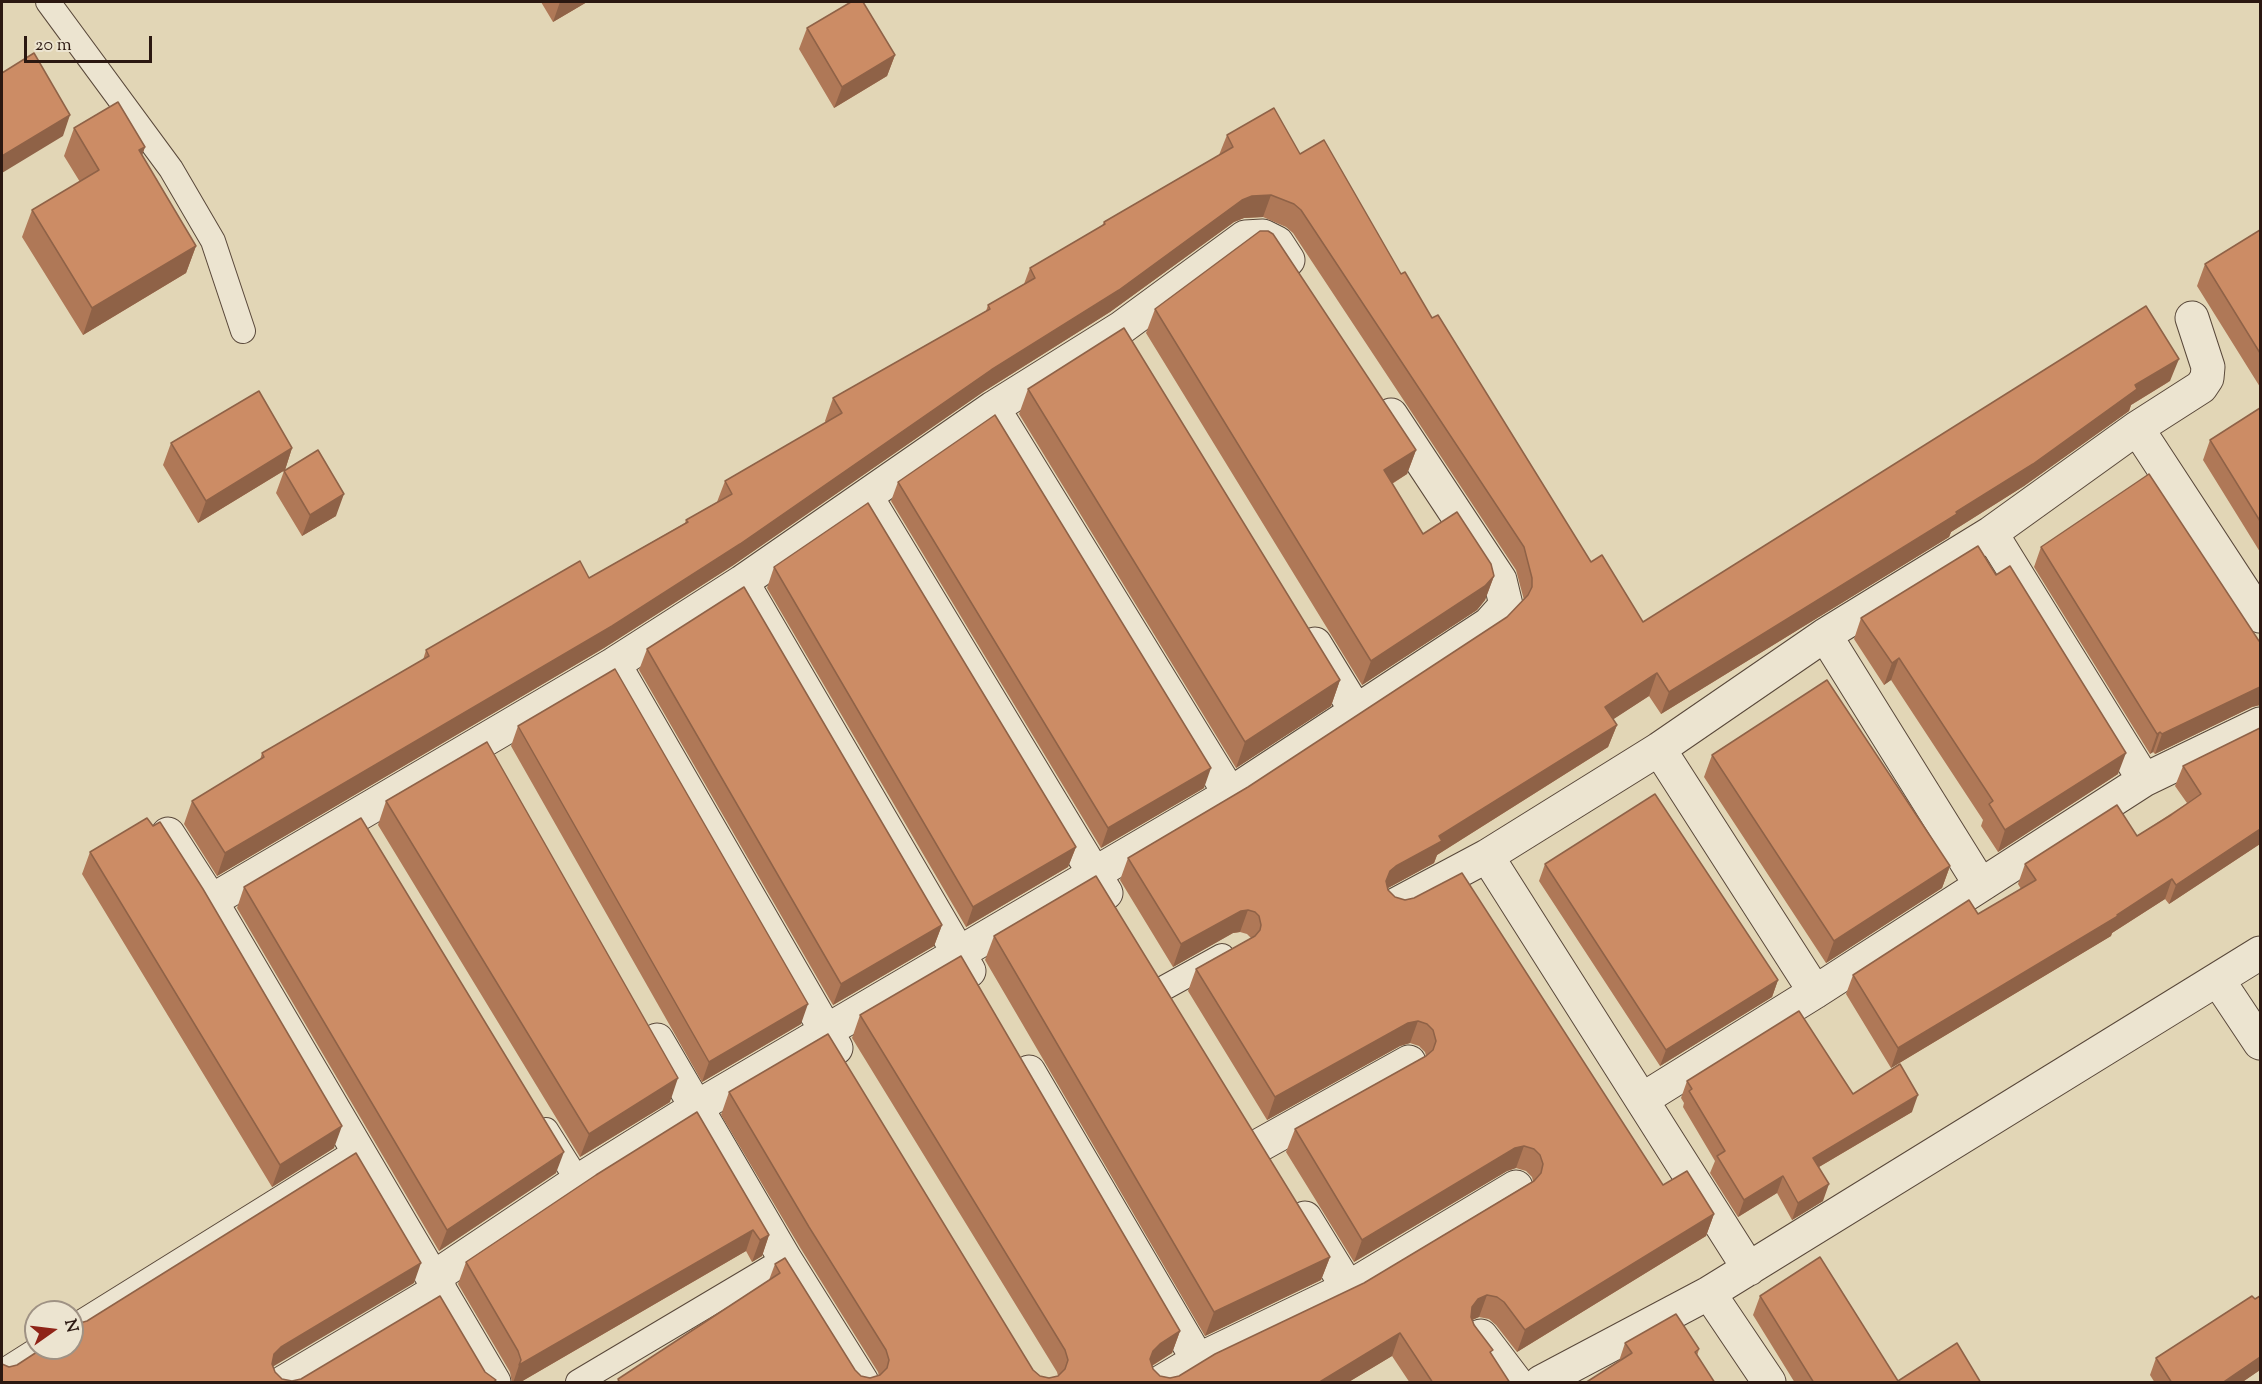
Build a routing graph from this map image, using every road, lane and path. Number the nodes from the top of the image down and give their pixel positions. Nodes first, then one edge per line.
1 (48, 2) edge
2 (1303, 283) edge
3 (2192, 318) dead end
4 (243, 331) dead end
5 (1375, 392) edge
6 (993, 408) junction
7 (2136, 428) junction
8 (866, 496) junction
9 (1991, 533) junction
10 (742, 582) junction
11 (2260, 616) edge
12 (1300, 621) edge
13 (1825, 635) junction
14 (614, 664) junction
15 (1356, 711) junction
16 (2260, 724) edge
17 (485, 739) junction
18 (1659, 748) junction
19 (502, 770) edge
20 (2144, 780) junction
21 (1230, 794) junction
22 (168, 834) edge
23 (1487, 856) junction
24 (1095, 875) junction
25 (1980, 884) junction
26 (211, 901) junction
27 (1397, 904) edge
28 (1124, 922) edge
29 (1239, 946) edge
30 (959, 953) junction
31 (2260, 953) edge
32 (1147, 960) edge
33 (2218, 980) junction
34 (1164, 988) junction
35 (1815, 992) junction
36 (983, 994) edge
37 (643, 1016) edge
38 (1182, 1018) edge
39 (826, 1031) junction
40 (2260, 1043) edge
41 (1013, 1045) edge
42 (1409, 1062) dead end
43 (850, 1071) edge
44 (1643, 1099) junction
45 (695, 1108) junction
46 (534, 1110) edge
47 (1242, 1116) edge
48 (358, 1150) junction
49 (578, 1181) junction
50 (1516, 1187) dead end
51 (1292, 1196) edge
52 (785, 1259) junction
53 (1749, 1269) junction
54 (436, 1283) junction
55 (1348, 1288) junction
56 (1709, 1293) junction
57 (84, 1321) edge
58 (1481, 1336) edge
59 (24, 1358) edge
60 (1198, 1360) junction
61 (2, 1372) edge
62 (285, 1383) edge
63 (494, 1383) edge
64 (578, 1383) edge
65 (862, 1383) edge
66 (1161, 1383) edge
67 (1516, 1383) edge
68 (1541, 1383) edge
69 (1768, 1383) edge

1 - 4 lane
2 - 6 street
3 - 7 street
5 - 15 street
6 - 8 street
6 - 21 street
7 - 9 street
7 - 11 street
8 - 10 street
8 - 24 street
9 - 13 street
9 - 20 street
10 - 14 street
10 - 30 street
12 - 15 street
13 - 18 street
13 - 25 street
14 - 17 street
14 - 39 street
15 - 21 street
16 - 20 street
17 - 19 street
17 - 26 street
18 - 23 street
18 - 35 street
20 - 25 street
21 - 24 street
22 - 26 street
23 - 27 street
23 - 44 street
24 - 28 street
24 - 30 street
25 - 35 street
26 - 48 street
29 - 34 lane
30 - 36 street
30 - 39 street
31 - 33 street
32 - 34 street
33 - 40 street
33 - 53 street
34 - 38 street
35 - 44 street
37 - 45 street
39 - 43 street
39 - 45 street
41 - 60 street
42 - 47 street
44 - 53 street
45 - 49 street
45 - 52 street
46 - 49 lane
48 - 54 street
48 - 57 lane
49 - 54 street
50 - 55 street
51 - 55 street
52 - 64 lane
52 - 65 street
53 - 56 street
54 - 62 street
54 - 63 street
55 - 60 street
56 - 68 street
56 - 69 street
58 - 67 street
59 - 61 lane
60 - 66 street

